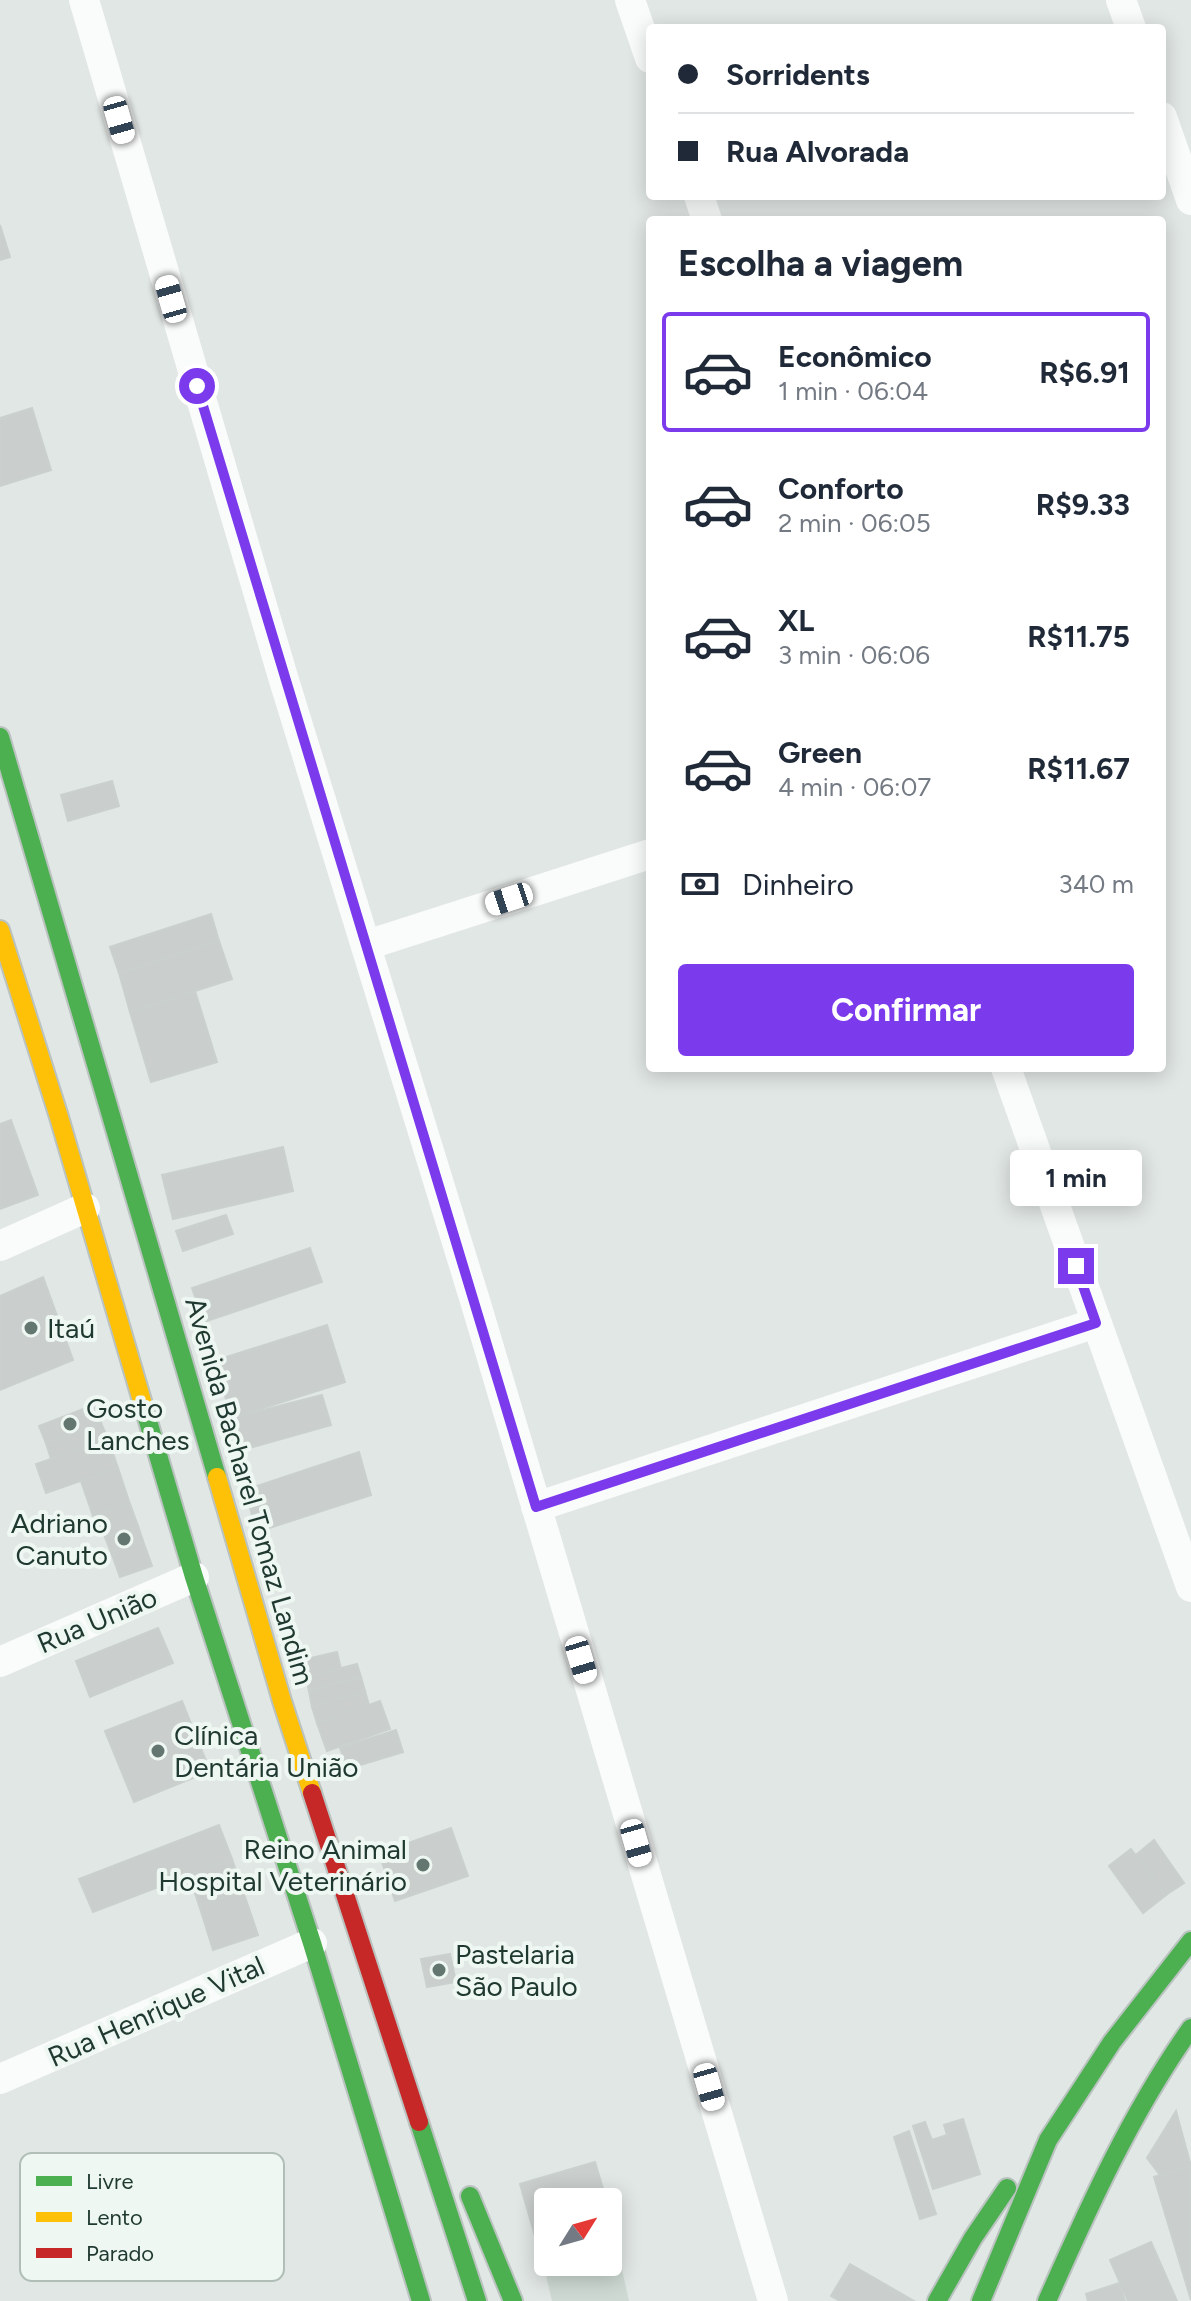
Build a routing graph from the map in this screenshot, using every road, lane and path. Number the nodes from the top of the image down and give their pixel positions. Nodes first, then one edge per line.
1 (84, 0) edge
2 (630, 0) edge
3 (1121, 0) edge
4 (1130, 24) edge
5 (646, 46) edge
6 (1166, 128) edge
7 (1191, 200) edge
8 (0, 737) edge
9 (646, 855) edge
10 (0, 930) edge
11 (367, 945) junction
12 (1007, 1072) edge
13 (85, 1208) junction
14 (0, 1246) edge
15 (1096, 1323) junction
16 (536, 1507) junction
17 (194, 1577) junction
18 (1191, 1587) edge
19 (0, 1662) edge
20 (1191, 1941) edge
21 (312, 1943) junction
22 (363, 1953) junction
23 (331, 2013) junction
24 (1191, 2028) edge
25 (0, 2079) edge
26 (442, 2130) dead end
27 (1048, 2140) junction
28 (362, 2172) dead end
29 (461, 2174) dead end
30 (984, 2293) edge
31 (421, 2301) edge
32 (477, 2301) edge
33 (513, 2301) edge
34 (773, 2301) edge
35 (937, 2301) edge
36 (1047, 2301) edge

1 - 11 street
2 - 5 street
3 - 4 street
6 - 7 street
8 - 22 main road, Avenida Bacharel Tomaz Landim
9 - 11 street
10 - 13 main road
11 - 16 street
12 - 15 street
13 - 14 street
13 - 17 main road
15 - 16 street
15 - 18 street
16 - 34 street
17 - 19 street, Rua União
17 - 21 main road
20 - 27 main road
21 - 23 main road
21 - 25 street, Rua Henrique Vital
22 - 26 main road
22 - 32 main road, Avenida Bacharel Tomaz Landim
23 - 28 main road
23 - 31 main road
24 - 36 main road
27 - 30 main road
27 - 35 main road
29 - 33 main road

